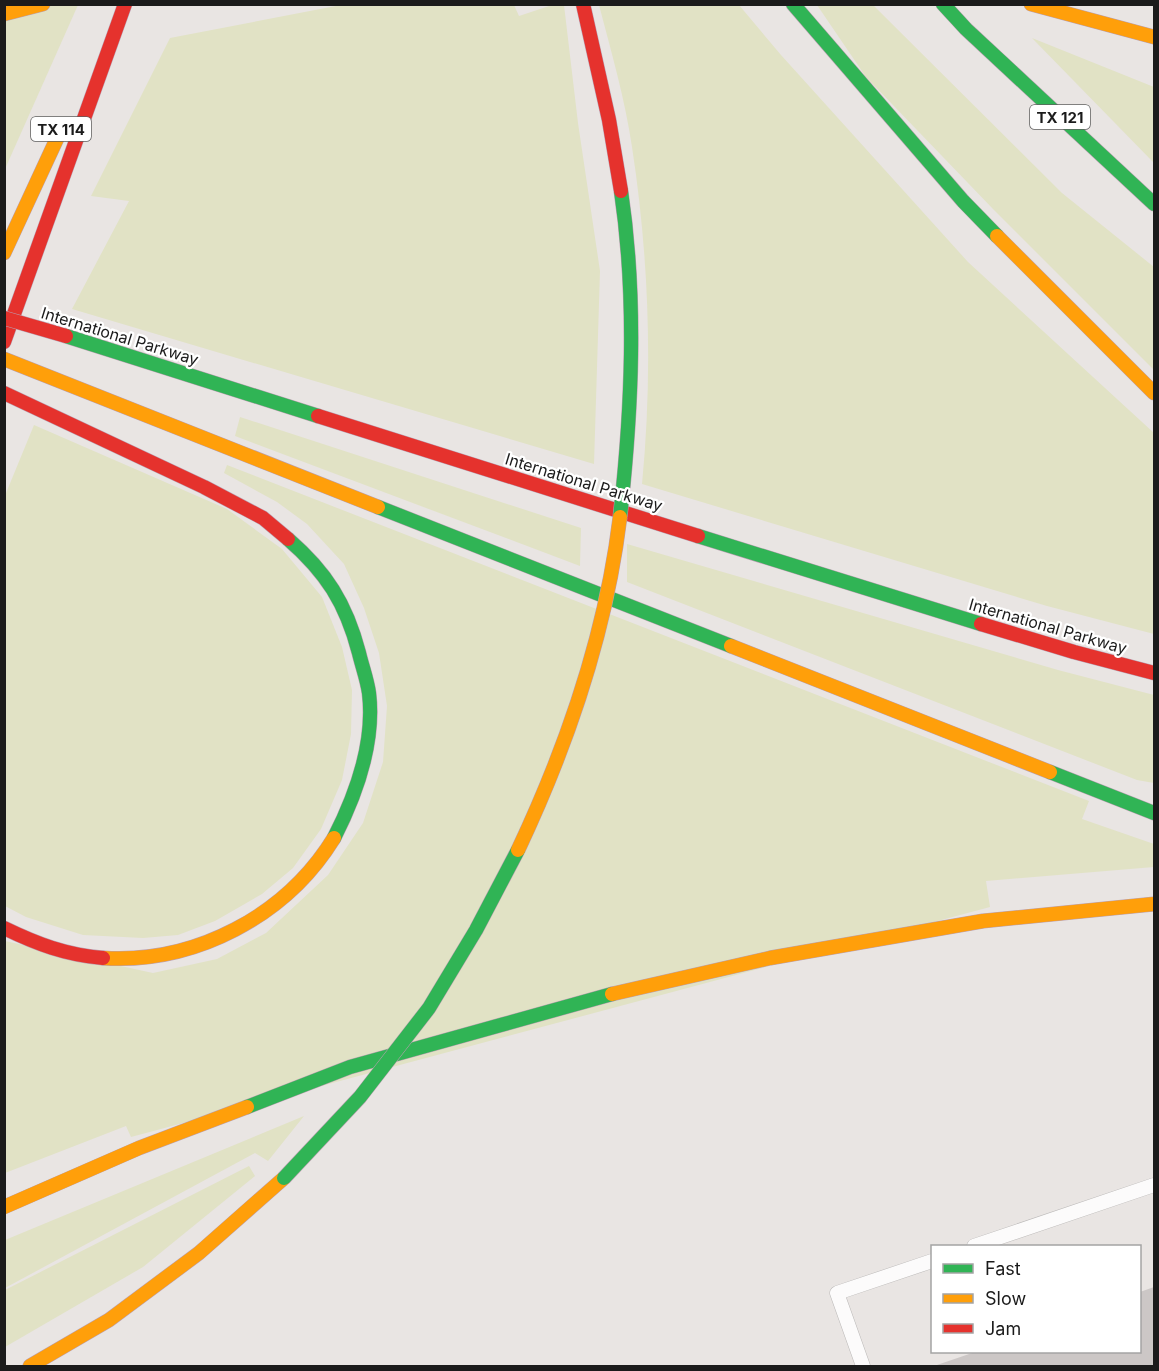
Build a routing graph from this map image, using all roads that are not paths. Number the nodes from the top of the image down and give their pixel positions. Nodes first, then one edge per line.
1 (43, 4) edge
2 (114, 4) edge
3 (125, 4) edge
4 (583, 4) edge
5 (943, 4) edge
6 (1031, 4) edge
7 (797, 10) edge
8 (4, 14) edge
9 (1155, 37) edge
10 (88, 66) dead end
11 (64, 120) dead end
12 (1155, 204) edge
13 (4, 253) edge
14 (4, 318) edge
15 (4, 342) edge
16 (4, 360) edge
17 (4, 393) edge
18 (1155, 393) edge
19 (1155, 674) edge
20 (1155, 813) edge
21 (1155, 904) edge
22 (4, 928) edge
23 (1155, 1185) edge
24 (4, 1207) edge
25 (977, 1245) edge
26 (931, 1262) edge
27 (30, 1366) edge
28 (863, 1366) edge

1 - 8 highway
2 - 10 highway
3 - 15 highway
4 - 27 highway, bridge
5 - 12 highway, TX 121
6 - 9 highway
7 - 18 highway
11 - 13 highway, TX 114
14 - 19 highway, International Parkway, bridge
16 - 20 highway
17 - 22 highway
21 - 24 highway
23 - 25 lane
26 - 28 lane

